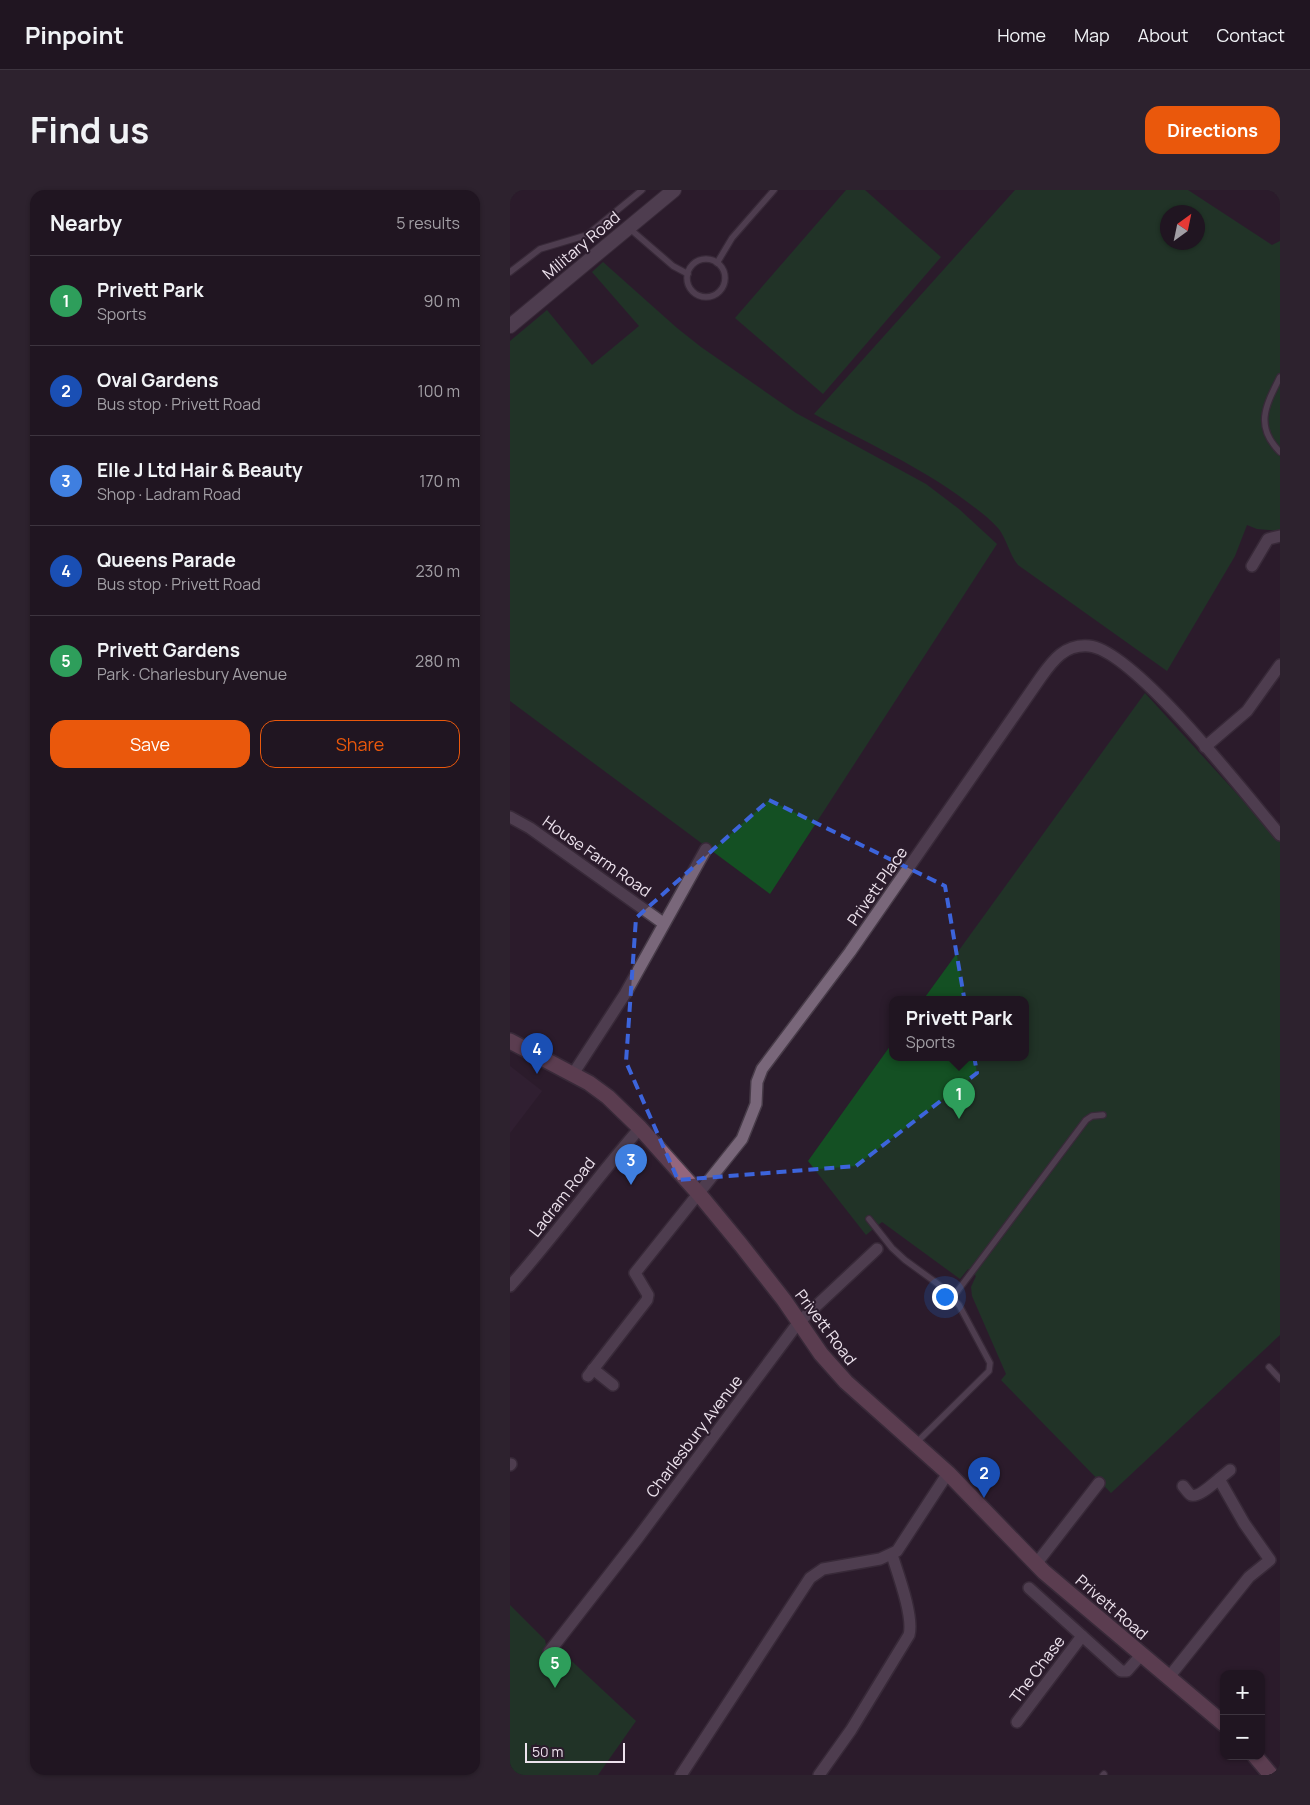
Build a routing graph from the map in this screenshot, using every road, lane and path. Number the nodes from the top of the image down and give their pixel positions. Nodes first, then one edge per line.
1 (642, 190) edge
2 (674, 190) edge
3 (774, 190) edge
4 (629, 228) junction
5 (718, 263) junction
6 (510, 272) edge
7 (688, 274) junction
8 (510, 326) edge
9 (1280, 377) edge
10 (1280, 452) edge
11 (1280, 536) edge
12 (1252, 566) dead end
13 (1280, 666) edge
14 (1205, 747) junction
15 (510, 817) edge
16 (1280, 835) edge
17 (706, 849) dead end
18 (663, 923) junction
19 (510, 1041) edge
20 (573, 1074) junction
21 (1104, 1115) dead end
22 (640, 1128) junction
23 (699, 1194) junction
24 (869, 1219) dead end
25 (887, 1242) junction
26 (877, 1249) joint
27 (510, 1286) edge
28 (953, 1297) junction
29 (798, 1323) junction
30 (1269, 1367) dead end
31 (1280, 1379) edge
32 (613, 1385) dead end
33 (915, 1444) junction
34 (1230, 1470) dead end
35 (948, 1473) junction
36 (1219, 1479) junction
37 (1099, 1483) dead end
38 (1183, 1486) dead end
39 (892, 1555) junction
40 (1275, 1557) edge
41 (1036, 1564) junction
42 (1029, 1588) dead end
43 (1082, 1636) junction
44 (549, 1652) dead end
45 (1141, 1655) junction
46 (1168, 1677) junction
47 (1220, 1721) edge
48 (1016, 1722) dead end
49 (1258, 1760) edge
50 (681, 1775) edge
51 (819, 1775) edge
52 (1271, 1775) edge

1 - 6 lane
2 - 4 street, Military Road
3 - 5 lane
4 - 7 lane
4 - 8 street, Military Road
5 - 7 lane
5 - 7 lane
9 - 10 lane
11 - 12 street
13 - 14 street
14 - 16 street, Privett Place
14 - 23 street, Privett Place
15 - 18 street, House Farm Road
17 - 18 street
18 - 20 street
19 - 20 main road, Privett Road
20 - 22 main road, Privett Road
21 - 28 lane
22 - 23 main road, Privett Road
22 - 27 street, Ladram Road
23 - 29 main road, Privett Road
23 - 32 street, Privett Place
24 - 25 lane
25 - 26 lane
25 - 28 lane
26 - 29 street, Charlesbury Avenue
28 - 33 lane
29 - 33 main road, Privett Road
29 - 44 street, Charlesbury Avenue
30 - 31 lane
33 - 35 main road, Privett Road
34 - 36 street
35 - 39 street
35 - 41 main road, Privett Road
36 - 38 street
36 - 40 street
37 - 41 street
39 - 50 street
39 - 51 street
40 - 46 street
41 - 45 main road, Privett Road
42 - 43 street, Privett Road
43 - 45 street, Privett Road
43 - 48 street, The Chase
45 - 46 main road, Privett Road
46 - 47 main road, Privett Road
49 - 52 main road

